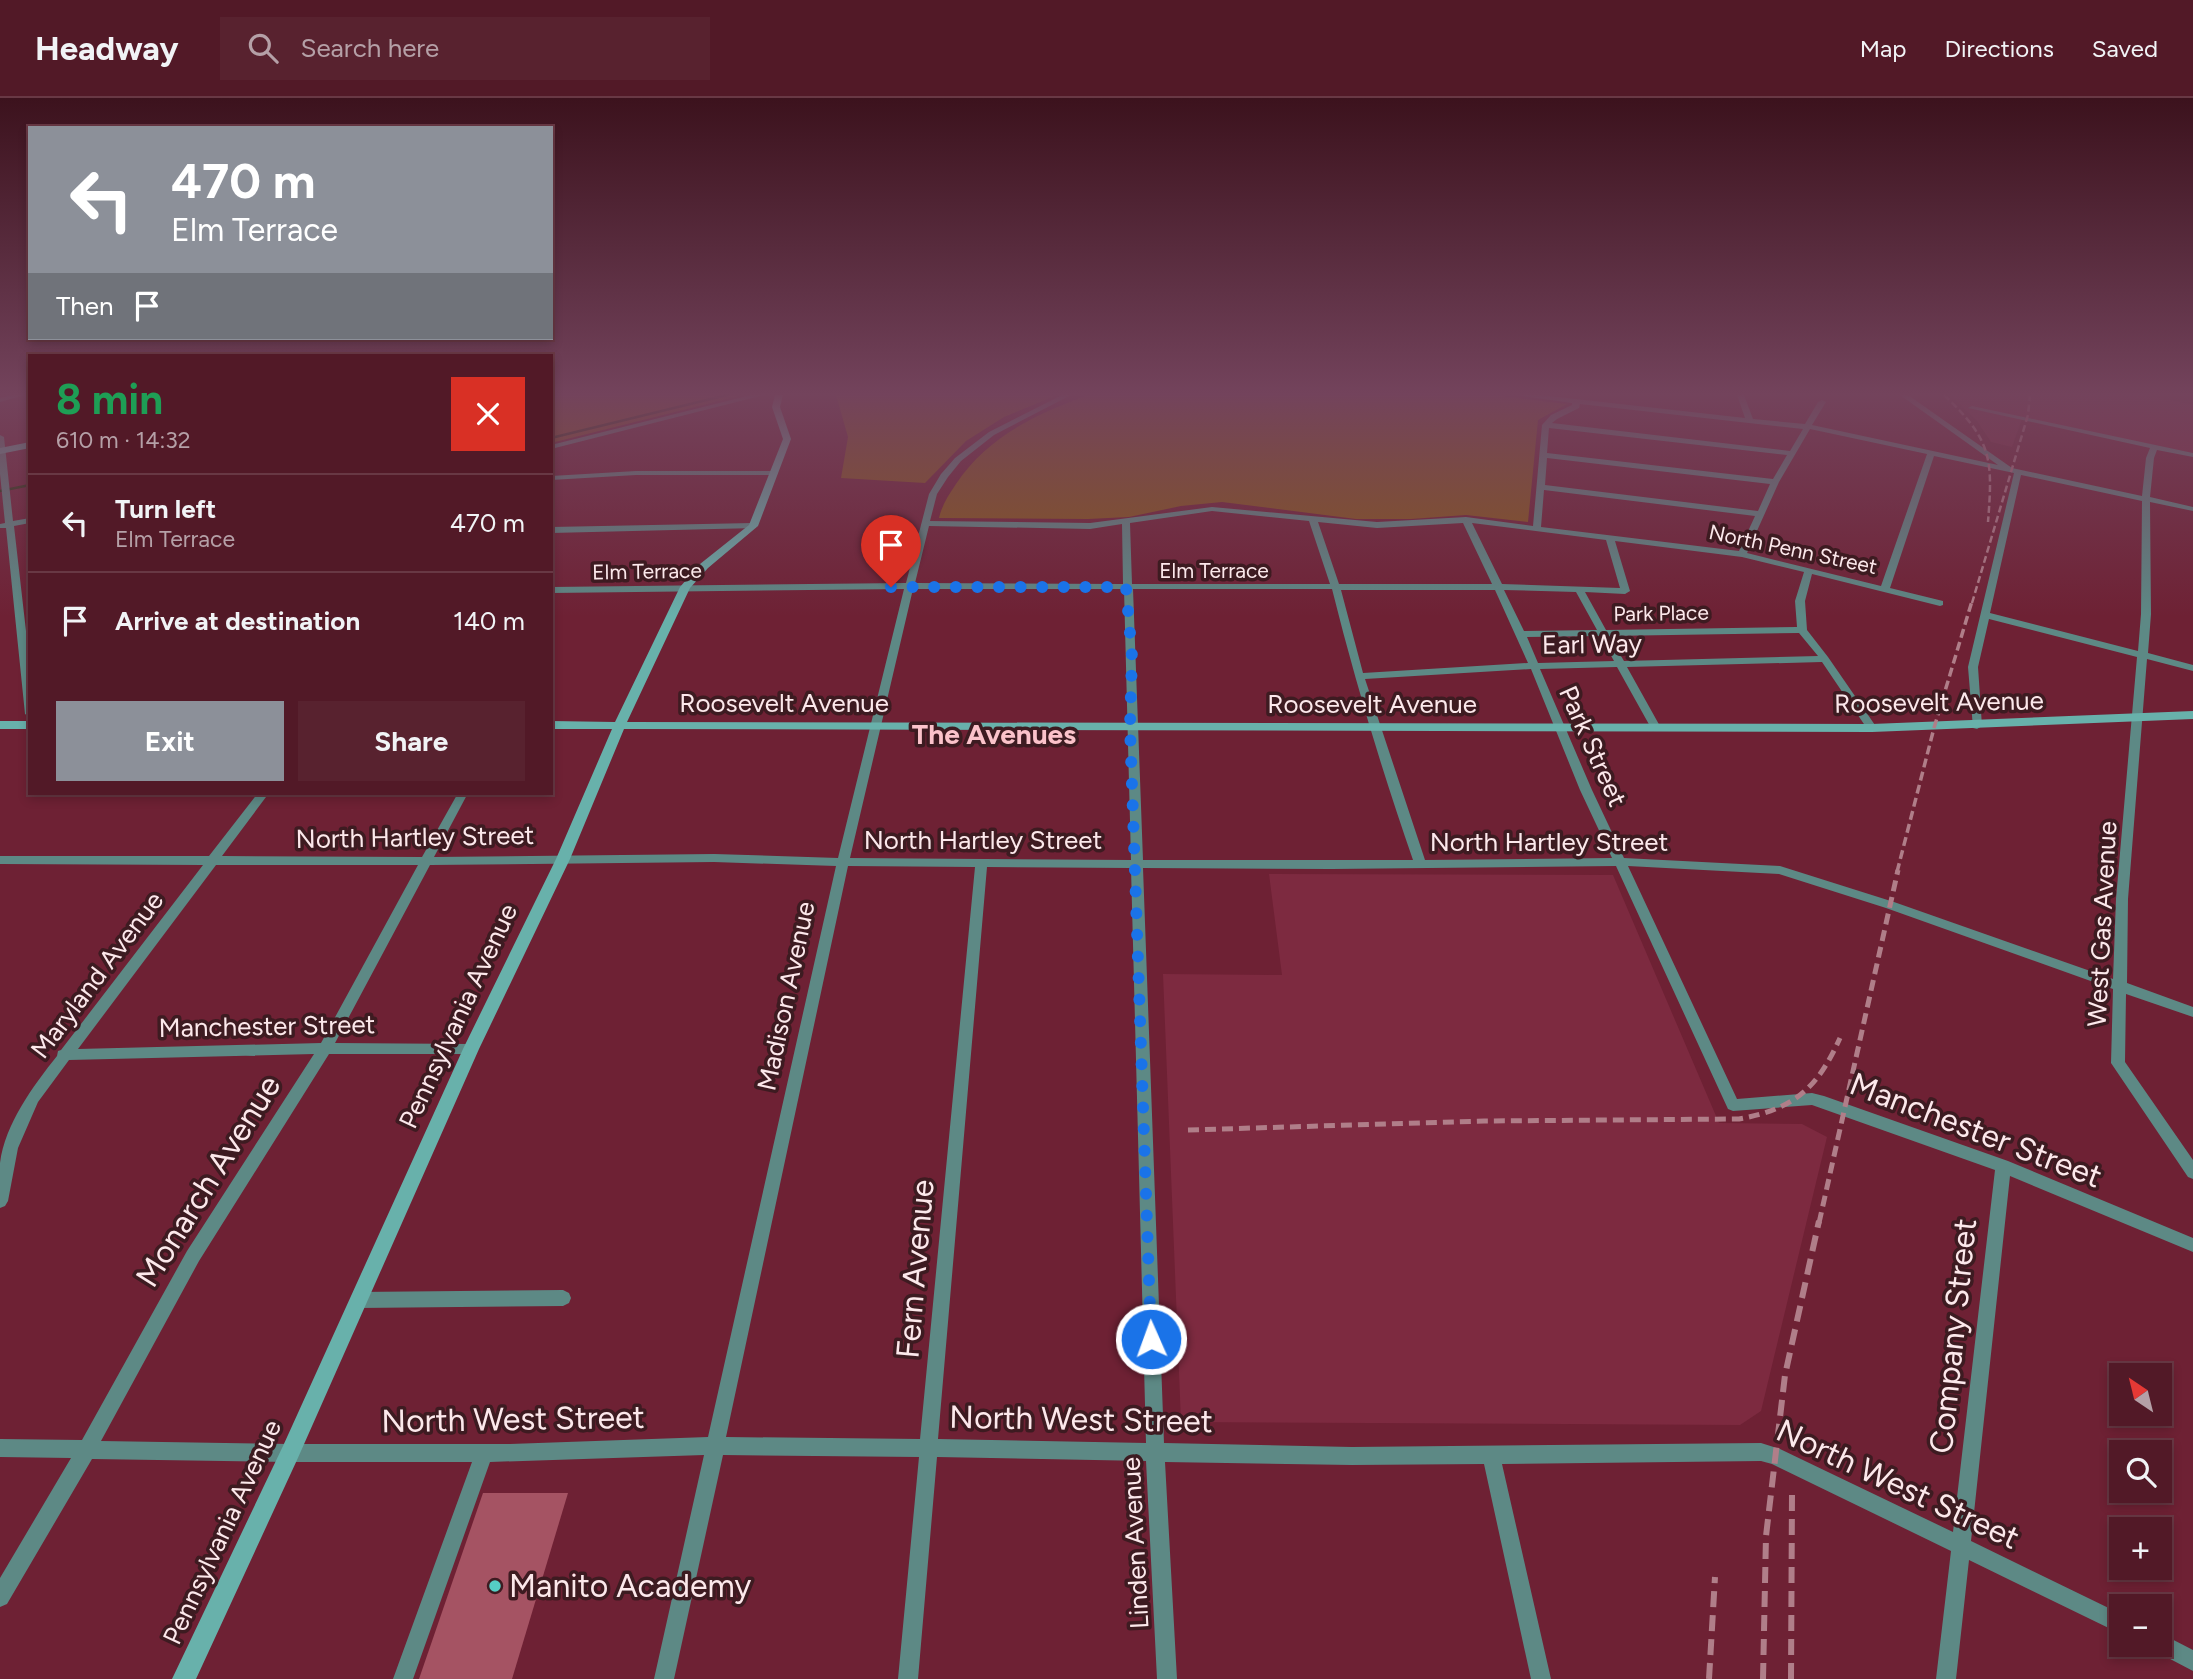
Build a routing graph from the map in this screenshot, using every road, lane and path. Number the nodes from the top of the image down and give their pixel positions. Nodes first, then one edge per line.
1 (3, 469) edge
2 (776, 469) edge
3 (951, 469) edge
4 (1542, 469) edge
5 (1665, 469) edge
6 (1782, 469) edge
7 (1926, 469) edge
8 (2004, 469) edge
9 (2011, 469) edge
10 (2149, 469) edge
11 (2014, 471) junction
12 (774, 473) junction
13 (553, 478) edge
14 (1775, 482) junction
15 (1541, 486) junction
16 (2146, 499) junction
17 (2193, 509) edge
18 (1762, 514) junction
19 (1313, 519) junction
20 (28, 520) edge
21 (1466, 520) junction
22 (1126, 522) junction
23 (926, 523) junction
24 (4, 526) edge
25 (753, 526) junction
26 (1537, 529) junction
27 (553, 530) edge
28 (1610, 538) junction
29 (1742, 554) junction
30 (1809, 570) junction
31 (685, 587) junction
32 (1126, 587) junction
33 (1499, 587) junction
34 (908, 588) junction
35 (1336, 588) junction
36 (1578, 588) junction
37 (1885, 588) junction
38 (553, 590) edge
39 (1940, 603) dead end
40 (1986, 615) junction
41 (1802, 631) junction
42 (1603, 632) junction
43 (1521, 634) junction
44 (2142, 655) junction
45 (27, 656) edge
46 (1825, 659) junction
47 (1621, 665) junction
48 (1534, 666) junction
49 (2193, 668) edge
50 (28, 675) edge
51 (1359, 676) junction
52 (2193, 715) edge
53 (2137, 719) junction
54 (0, 724) edge
55 (28, 725) edge
56 (553, 725) edge
57 (619, 726) junction
58 (874, 726) junction
59 (1377, 726) junction
60 (1978, 726) junction
61 (1130, 727) junction
62 (1559, 727) junction
63 (1656, 728) junction
64 (1872, 728) junction
65 (262, 795) edge
66 (462, 795) edge
67 (563, 859) junction
68 (0, 860) edge
69 (427, 861) junction
70 (211, 862) junction
71 (841, 862) junction
72 (1621, 862) junction
73 (981, 863) junction
74 (1136, 864) junction
75 (1420, 864) junction
76 (2120, 985) junction
77 (2193, 1012) edge
78 (325, 1048) junction
79 (471, 1049) junction
80 (63, 1055) junction
81 (1733, 1105) joint
82 (2003, 1166) junction
83 (2193, 1172) edge
84 (0, 1201) edge
85 (2193, 1245) edge
86 (563, 1298) dead end
87 (358, 1300) junction
88 (717, 1446) junction
89 (0, 1448) edge
90 (929, 1448) junction
91 (86, 1451) junction
92 (1155, 1451) junction
93 (485, 1452) junction
94 (290, 1453) junction
95 (1491, 1454) junction
96 (1960, 1544) junction
97 (0, 1597) edge
98 (2109, 1618) edge
99 (2172, 1650) edge
100 (2193, 1661) edge
101 (184, 1679) edge
102 (403, 1679) edge
103 (664, 1679) edge
104 (908, 1679) edge
105 (1167, 1679) edge
106 (1541, 1679) edge
107 (1946, 1679) edge

1 - 24 street
2 - 12 street, Pennsylvania Avenue
3 - 23 street, Madison Avenue
4 - 15 street
5 - 14 street
6 - 14 street
7 - 37 street
8 - 11 street
9 - 11 street
10 - 16 street, West Gas Avenue
11 - 16 street
11 - 40 street
12 - 13 street
12 - 25 street, Pennsylvania Avenue
14 - 18 street
15 - 18 street
15 - 26 street
16 - 17 street
16 - 44 street, West Gas Avenue
18 - 29 street
19 - 21 street, North Penn Street
19 - 22 street, North Penn Street
19 - 35 street
20 - 24 street
21 - 26 street, North Penn Street
21 - 33 street, Park Street
22 - 23 street, North Penn Street
22 - 32 street, Linden Avenue
23 - 34 street, Madison Avenue
24 - 45 street
25 - 27 street
25 - 31 street, Pennsylvania Avenue
26 - 28 street, North Penn Street
28 - 29 street, North Penn Street
28 - 36 street, Elm Terrace
29 - 30 street, North Penn Street
30 - 37 street, North Penn Street
30 - 41 street
31 - 34 street, Elm Terrace
31 - 38 street, Elm Terrace
31 - 57 street, Pennsylvania Avenue
32 - 34 street, Elm Terrace
32 - 35 street, Elm Terrace
32 - 61 street, Linden Avenue
33 - 35 street, Elm Terrace
33 - 36 street, Elm Terrace
33 - 43 street, Park Street
34 - 58 street, Madison Avenue
35 - 51 street
36 - 42 street
37 - 39 street, North Penn Street
40 - 44 street
40 - 60 street
41 - 42 street, Park Place
41 - 46 street
42 - 43 street, Park Place
42 - 47 street
43 - 48 street, Park Street
44 - 49 street
44 - 53 street, West Gas Avenue
45 - 50 street
46 - 47 street, Earl Way
46 - 64 street
47 - 48 street, Earl Way
47 - 63 street
48 - 51 street, Earl Way
48 - 62 street, Park Street
51 - 59 street
52 - 53 street, Roosevelt Avenue
53 - 60 street, Roosevelt Avenue
53 - 76 street, West Gas Avenue
54 - 55 street
56 - 57 street, Roosevelt Avenue
57 - 58 street, Roosevelt Avenue
57 - 67 street, Pennsylvania Avenue
58 - 61 street, Roosevelt Avenue
58 - 71 street, Madison Avenue
59 - 61 street, Roosevelt Avenue
59 - 62 street, Roosevelt Avenue
59 - 75 street
60 - 64 street, Roosevelt Avenue
61 - 74 street, Linden Avenue
62 - 63 street, Roosevelt Avenue
62 - 72 street, Park Street
63 - 64 street, Roosevelt Avenue
65 - 70 street, Maryland Avenue
66 - 69 street, Monarch Avenue
67 - 69 street, North Hartley Street
67 - 71 street, North Hartley Street
67 - 79 street, Pennsylvania Avenue
68 - 70 street, North Hartley Street
69 - 70 street, North Hartley Street
69 - 78 street, Monarch Avenue
70 - 80 street, Maryland Avenue
71 - 73 street, North Hartley Street
71 - 88 street, Madison Avenue
72 - 75 street, North Hartley Street
72 - 76 street, North Hartley Street
72 - 81 street, Park Street
73 - 74 street, North Hartley Street
73 - 90 street, Fern Avenue
74 - 75 street, North Hartley Street
74 - 92 street, Linden Avenue
76 - 77 street, North Hartley Street
76 - 83 street, West Gas Avenue
78 - 79 street, Manchester Street
78 - 80 street, Manchester Street
78 - 91 street, Monarch Avenue
79 - 87 street, Pennsylvania Avenue
80 - 84 street, Maryland Avenue
81 - 82 street, Manchester Street
82 - 85 street, Manchester Street
82 - 96 street, Company Street
86 - 87 street
87 - 94 street, Pennsylvania Avenue
88 - 90 street, North West Street
88 - 93 street, North West Street
88 - 103 street, Madison Avenue
89 - 91 street, North West Street
90 - 92 street, North West Street
90 - 104 street, Fern Avenue
91 - 94 street, North West Street
91 - 97 street, Monarch Avenue
92 - 95 street, North West Street
92 - 105 street, Linden Avenue
93 - 94 street, North West Street
93 - 102 street
94 - 101 street, Pennsylvania Avenue
95 - 96 street, North West Street
95 - 106 street
96 - 98 street, North West Street
96 - 107 street, Company Street
99 - 100 street

